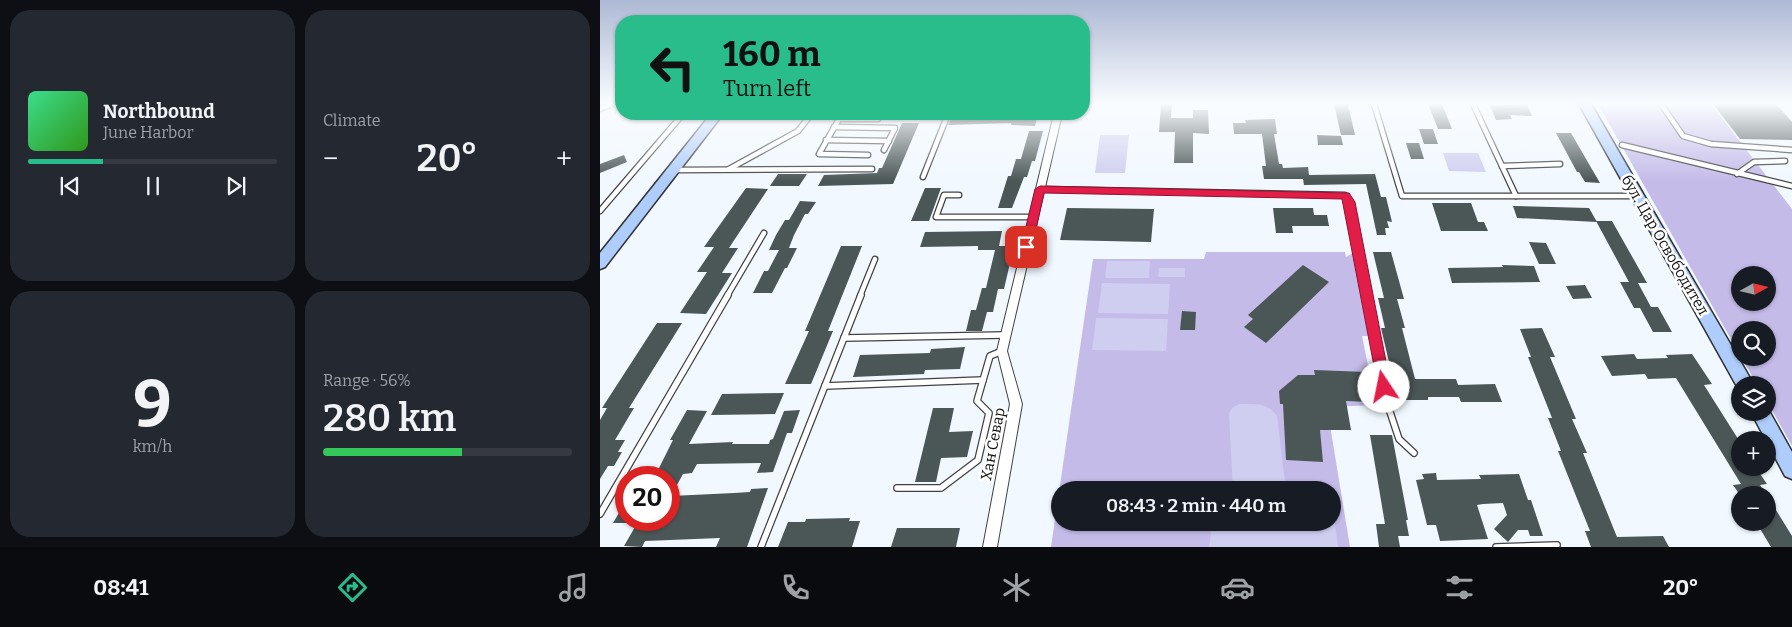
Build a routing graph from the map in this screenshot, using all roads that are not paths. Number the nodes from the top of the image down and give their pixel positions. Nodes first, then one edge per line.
1 (670, 130) edge
2 (694, 130) edge
3 (705, 130) edge
4 (799, 130) edge
5 (832, 130) edge
6 (894, 130) edge
7 (942, 130) edge
8 (1054, 130) edge
9 (1382, 130) edge
10 (1485, 130) edge
11 (1600, 130) edge
12 (1678, 130) edge
13 (826, 140) junction
14 (889, 141) junction
15 (1622, 145) dead end
16 (884, 150) dead end
17 (1792, 150) edge
18 (868, 155) dead end
19 (1785, 161) dead end
20 (1560, 164) dead end
21 (1502, 166) junction
22 (872, 169) dead end
23 (673, 170) junction
24 (728, 170) junction
25 (1737, 174) junction
26 (923, 177) dead end
27 (1792, 186) edge
28 (1040, 189) junction
29 (959, 195) dead end
30 (1516, 196) junction
31 (1637, 196) junction
32 (600, 211) edge
33 (1034, 217) junction
34 (764, 233) dead end
35 (600, 246) edge
36 (875, 259) dead end
37 (600, 263) edge
38 (1005, 335) junction
39 (844, 338) junction
40 (1002, 350) junction
41 (1740, 376) edge
42 (983, 380) junction
43 (825, 386) junction
44 (1765, 421) edge
45 (1414, 453) dead end
46 (1792, 470) edge
47 (897, 488) dead end
48 (600, 514) edge
49 (1557, 545) dead end
50 (761, 547) edge
51 (990, 547) edge
52 (1496, 547) edge

1 - 32 lane
2 - 35 main road
3 - 23 main road
4 - 24 lane
5 - 13 lane
6 - 14 lane
7 - 26 lane
8 - 28 street, Хан Севар
9 - 30 lane
10 - 21 lane
11 - 31 main road, бул. Цар Освободител
12 - 17 lane
13 - 14 lane
13 - 18 lane
14 - 16 lane
15 - 25 lane
19 - 25 lane
20 - 21 lane
21 - 30 lane
22 - 24 lane
23 - 24 lane
23 - 37 main road
25 - 27 lane
28 - 33 street, Хан Севар
28 - 45 lane
29 - 33 lane
30 - 31 lane
31 - 41 main road, бул. Цар Освободител
33 - 38 street, Хан Севар
34 - 48 lane
36 - 39 lane
38 - 39 lane
38 - 40 street, Хан Севар
39 - 43 lane
40 - 42 lane
40 - 51 street, Хан Севар
42 - 43 lane
42 - 47 lane
43 - 50 lane
44 - 46 main road
49 - 52 lane

